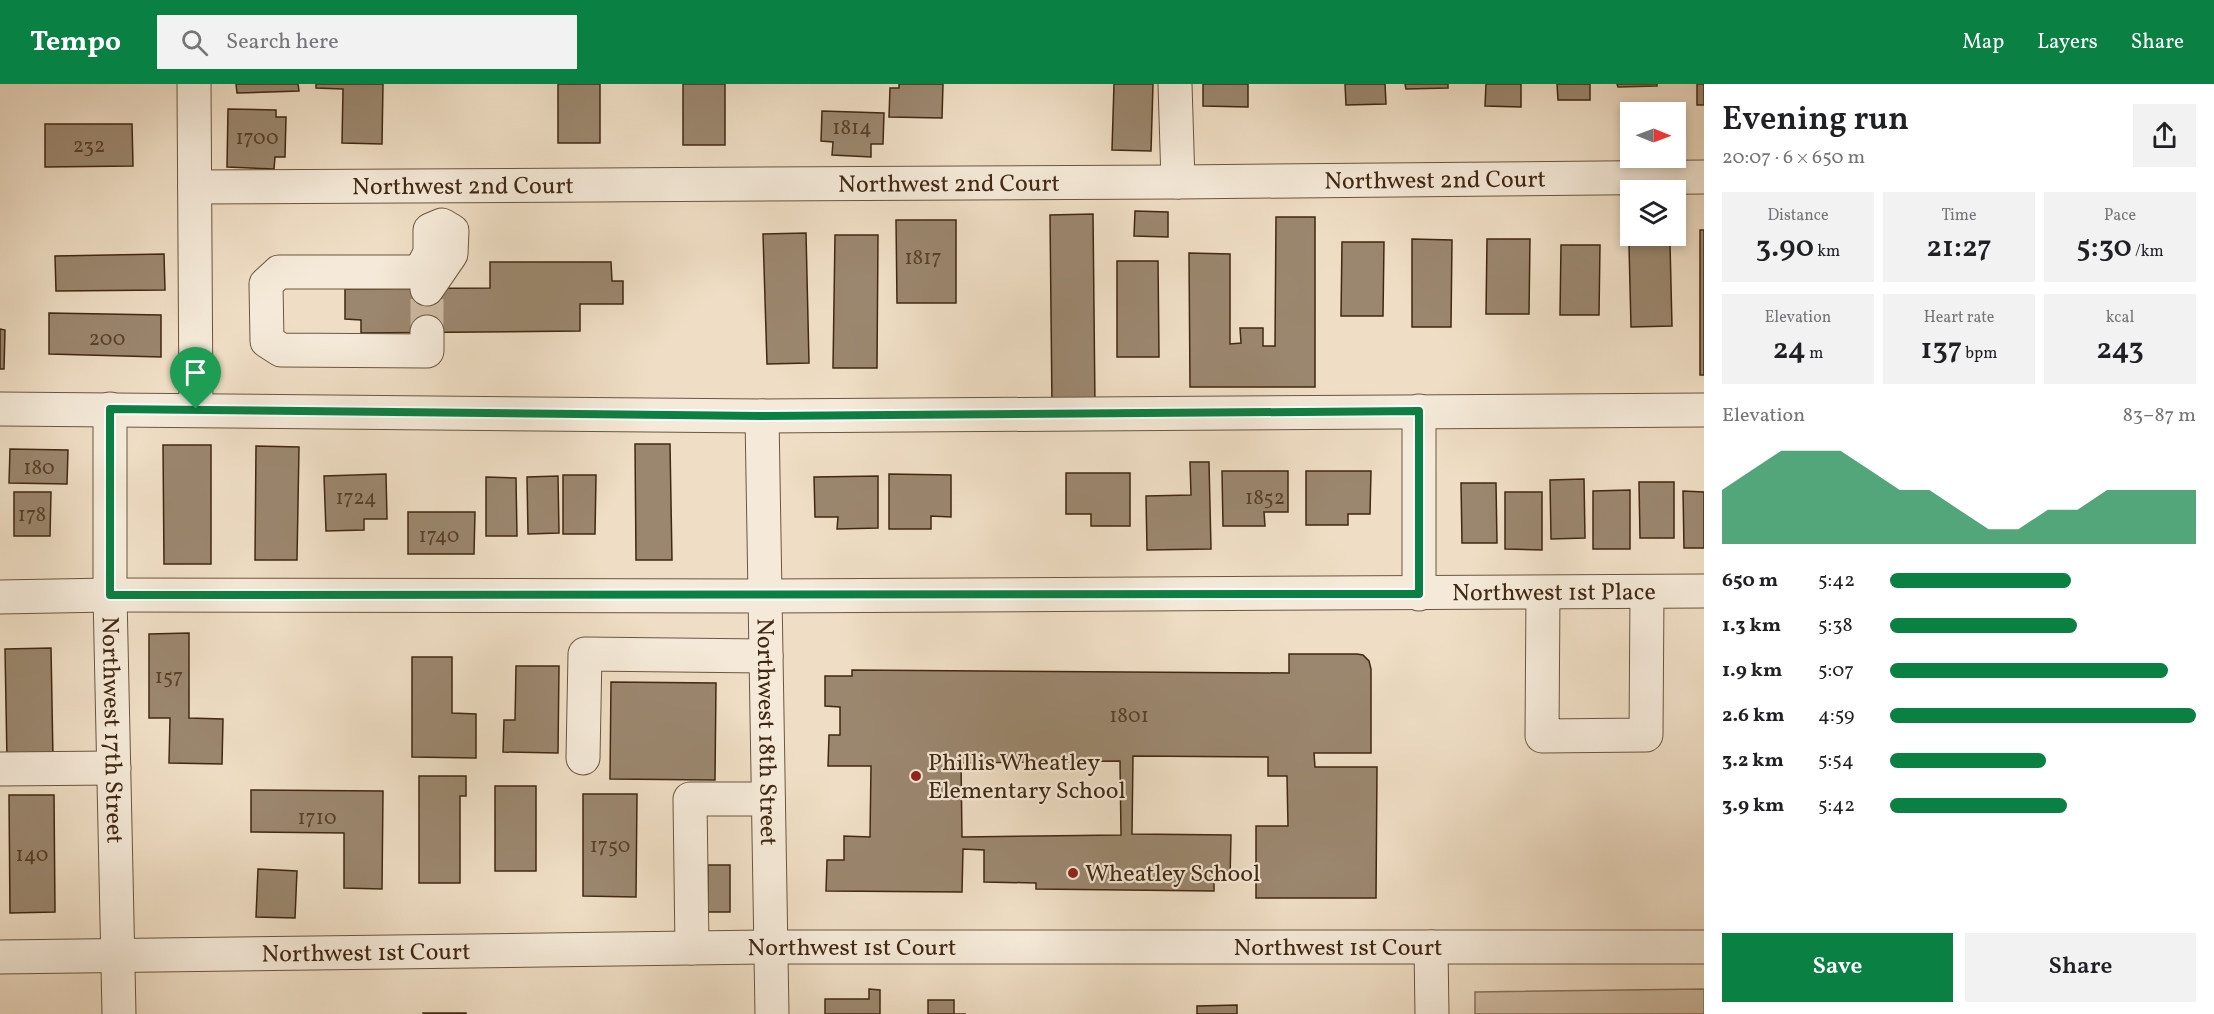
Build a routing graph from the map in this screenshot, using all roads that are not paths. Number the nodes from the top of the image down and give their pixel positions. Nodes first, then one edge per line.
1 (194, 84) edge
2 (1175, 84) edge
3 (1704, 177) edge
4 (1178, 182) junction
5 (443, 186) junction
6 (195, 187) junction
7 (427, 332) tunnel mouth
8 (0, 409) edge
9 (110, 409) junction
10 (196, 409) junction
11 (1704, 410) edge
12 (1419, 411) junction
13 (762, 416) junction
14 (1704, 591) edge
15 (1647, 592) junction
16 (1543, 593) junction
17 (1419, 594) junction
18 (110, 595) junction
19 (765, 596) junction
20 (0, 597) edge
21 (766, 656) junction
22 (583, 758) dead end
23 (114, 768) junction
24 (0, 769) edge
25 (768, 799) junction
26 (771, 947) junction
27 (1431, 947) junction
28 (1704, 947) edge
29 (692, 948) junction
30 (118, 956) junction
31 (0, 957) edge
32 (119, 1014) edge
33 (772, 1014) edge
34 (1432, 1014) edge

1 - 6 street
2 - 4 street
3 - 4 street, Northwest 2nd Court
4 - 5 street, Northwest 2nd Court
5 - 6 street, Northwest 2nd Court
5 - 7 street
6 - 10 street
8 - 9 street
9 - 10 street
9 - 18 street, Northwest 17th Street
10 - 13 street
11 - 12 street
12 - 13 street
12 - 17 street
13 - 19 street, Northwest 18th Street
14 - 15 street, Northwest 1st Place
15 - 16 street, Northwest 1st Place
15 - 16 street
16 - 17 street, Northwest 1st Place
17 - 19 street, Northwest 1st Place
18 - 19 street, Northwest 1st Place
18 - 20 street, Northwest 1st Place
18 - 23 street, Northwest 17th Street
19 - 21 street, Northwest 18th Street
21 - 22 street
21 - 25 street, Northwest 18th Street
23 - 24 street
23 - 30 street, Northwest 17th Street
25 - 26 street, Northwest 18th Street
25 - 29 street
26 - 27 street, Northwest 1st Court
26 - 29 street, Northwest 1st Court
26 - 33 street, Northwest 18th Street
27 - 28 street, Northwest 1st Court
27 - 34 street
29 - 30 street, Northwest 1st Court
30 - 31 street, Northwest 1st Court
30 - 32 street, Northwest 17th Street

